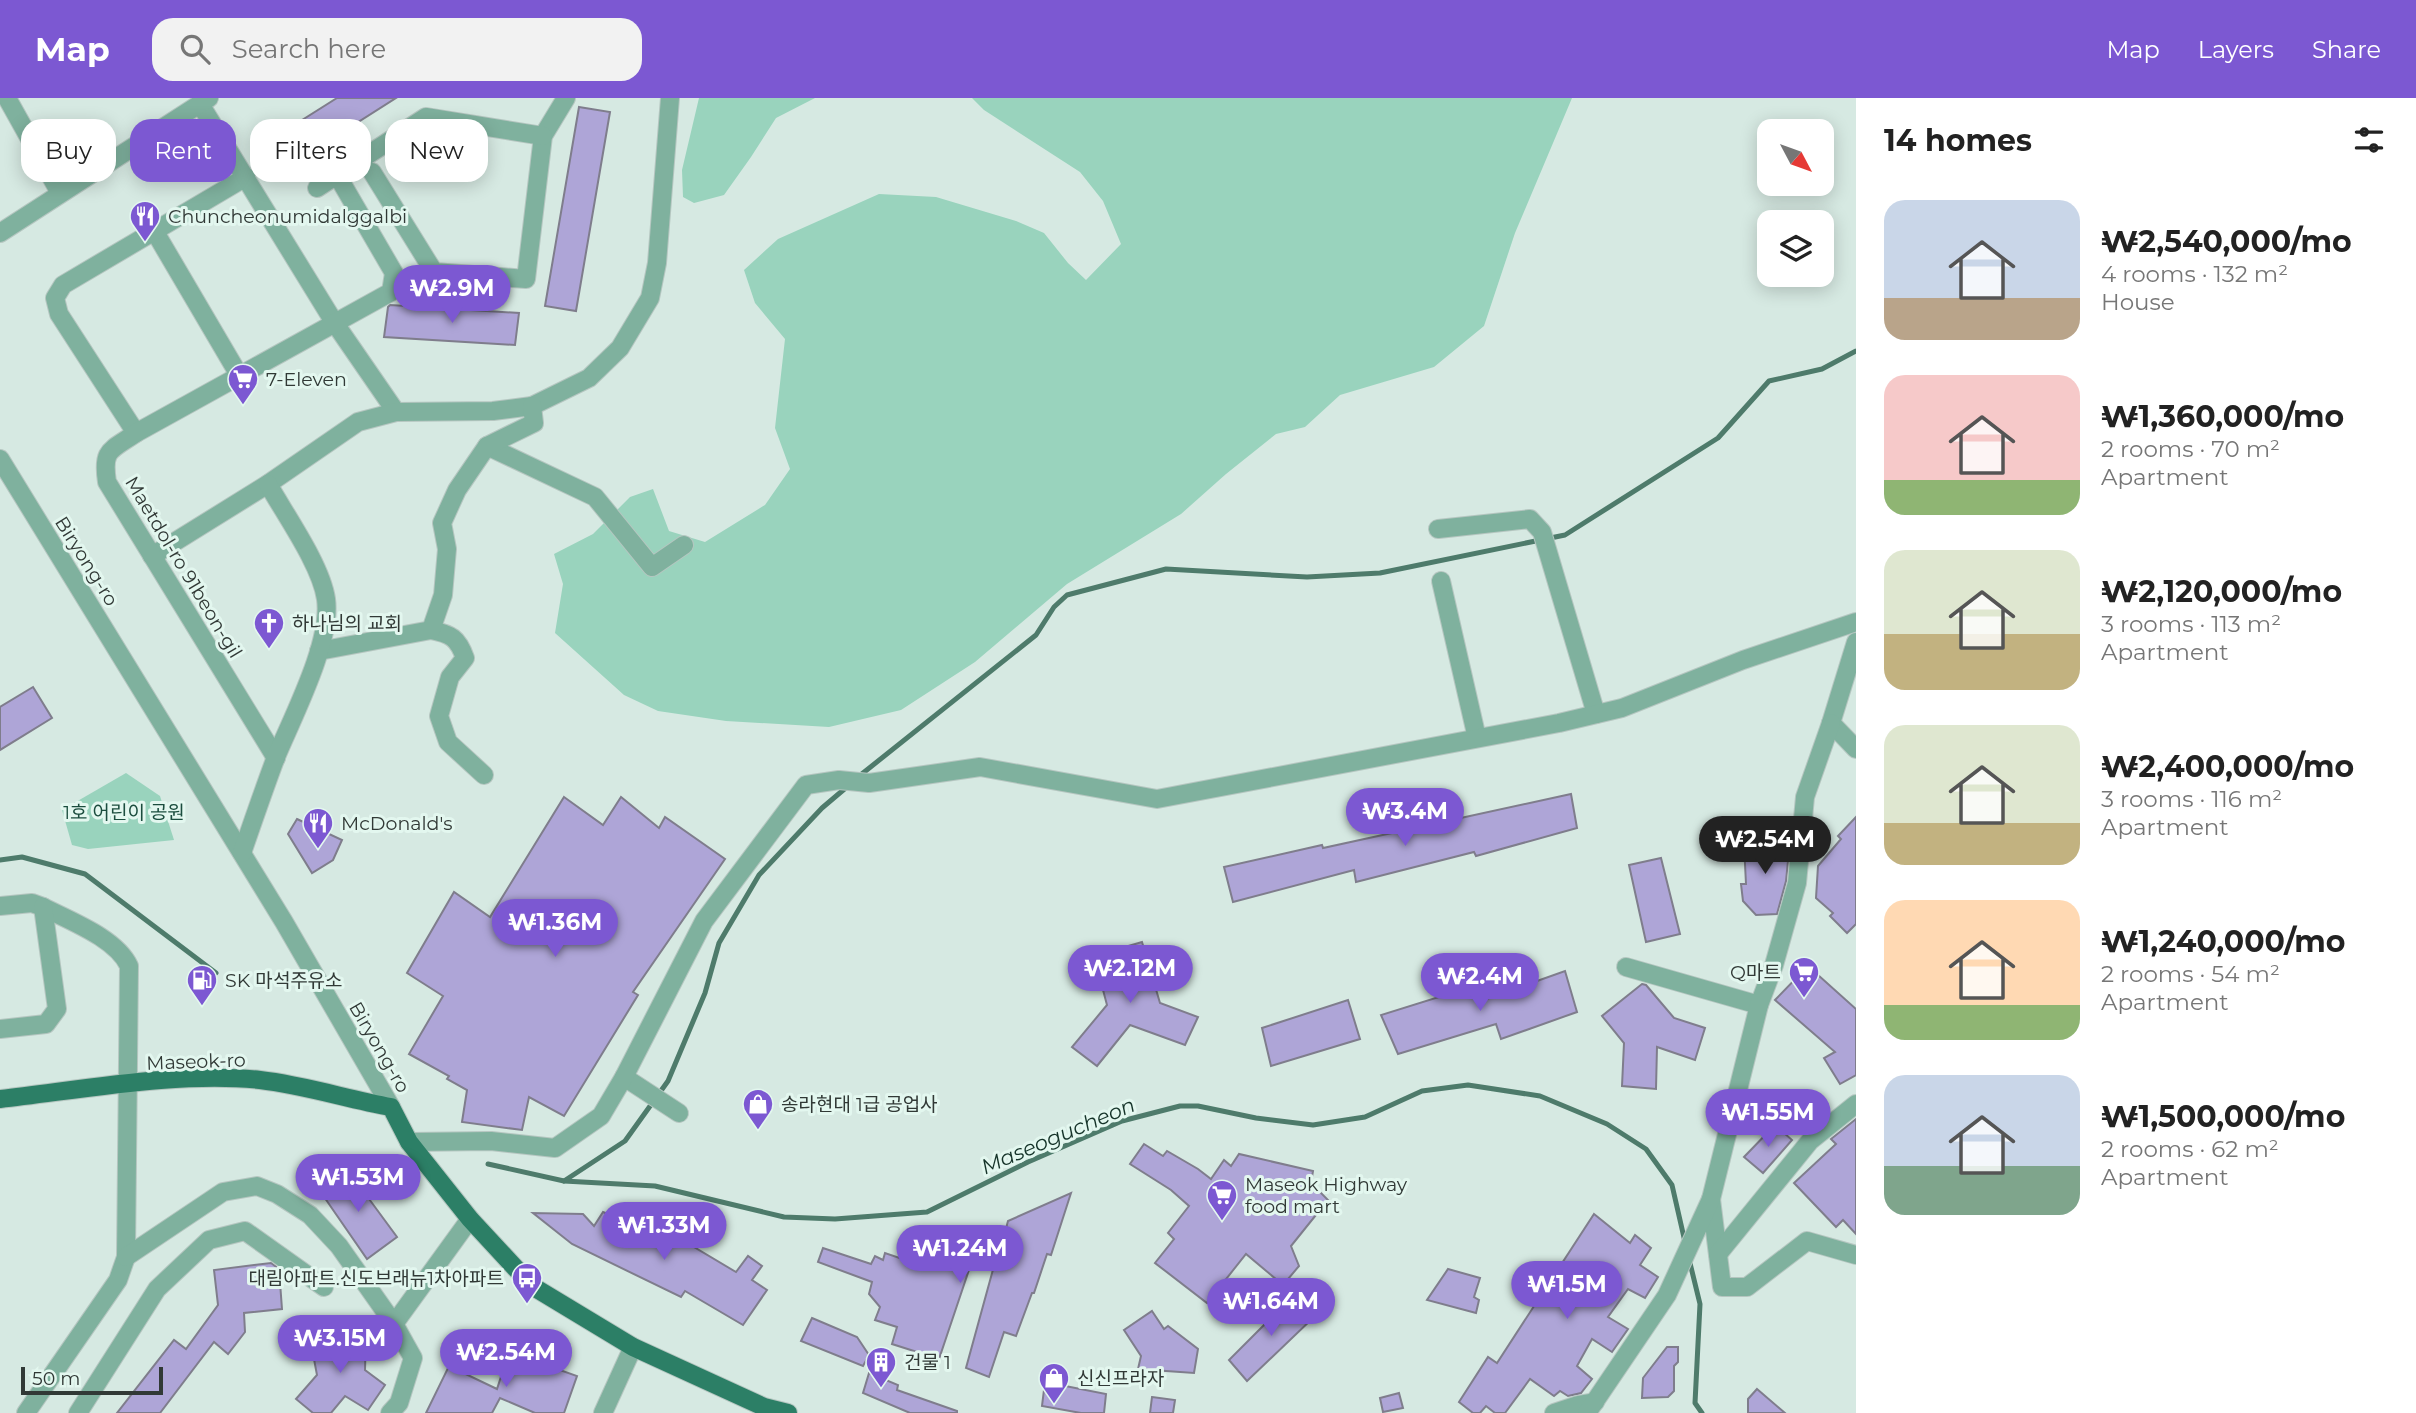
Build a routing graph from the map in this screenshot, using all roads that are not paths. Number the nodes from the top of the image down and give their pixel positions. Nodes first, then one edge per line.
1 (7, 98) edge
2 (566, 98) edge
3 (669, 98) edge
4 (205, 101) edge
5 (543, 136) junction
6 (371, 153) edge
7 (372, 172) dead end
8 (246, 177) junction
9 (326, 182) edge
10 (341, 182) edge
11 (317, 188) dead end
12 (60, 193) junction
13 (156, 232) junction
14 (0, 233) edge
15 (334, 322) junction
16 (239, 375) junction
17 (532, 407) junction
18 (396, 412) junction
19 (136, 433) junction
20 (487, 446) junction
21 (0, 459) edge
22 (268, 484) junction
23 (1438, 529) dead end
24 (684, 544) dead end
25 (152, 556) junction
26 (1441, 581) dead end
27 (1856, 622) edge
28 (431, 630) junction
29 (1856, 642) edge
30 (319, 651) junction
31 (1596, 714) junction
32 (1832, 723) junction
33 (1477, 738) junction
34 (1856, 749) edge
35 (276, 758) junction
36 (484, 775) dead end
37 (242, 853) junction
38 (0, 906) edge
39 (43, 906) junction
40 (1626, 967) dead end
41 (1759, 1005) junction
42 (0, 1029) edge
43 (624, 1077) junction
44 (129, 1085) junction
45 (0, 1099) edge
46 (1856, 1104) edge
47 (391, 1107) junction
48 (673, 1109) dead end
49 (409, 1142) junction
50 (1712, 1199) junction
51 (470, 1219) junction
52 (1718, 1254) junction
53 (1856, 1255) edge
54 (126, 1257) junction
55 (324, 1287) dead end
56 (394, 1324) junction
57 (633, 1347) junction
58 (1591, 1408) edge
59 (764, 1410) edge
60 (26, 1413) edge
61 (78, 1413) edge
62 (390, 1413) edge
63 (603, 1413) edge
64 (788, 1413) edge
65 (1554, 1413) edge

1 - 12 street
2 - 5 street
3 - 17 street
4 - 8 street
4 - 12 street
5 - 6 street
5 - 7 street
8 - 13 street
8 - 15 street
9 - 11 street
10 - 15 street, Maetdol-ro 91beon-gil
12 - 14 street
13 - 16 street
13 - 19 street
15 - 16 street, Maetdol-ro 91beon-gil
15 - 18 street
16 - 19 street, Maetdol-ro 91beon-gil
17 - 18 street
17 - 20 street
18 - 22 street
19 - 25 street, Maetdol-ro 91beon-gil
20 - 24 street
20 - 28 street
21 - 37 street, Biryong-ro
22 - 25 street
22 - 30 street
23 - 31 street
25 - 35 street, Maetdol-ro 91beon-gil
26 - 33 street
27 - 31 street
28 - 30 street
28 - 36 street
29 - 32 street
30 - 35 street
31 - 33 street
32 - 34 street
32 - 41 street
33 - 43 street
35 - 37 street
37 - 47 street, Biryong-ro
38 - 39 street
39 - 42 street
39 - 44 street
40 - 41 street
41 - 50 street
43 - 48 street
43 - 49 street
44 - 45 main road, Maseok-ro
44 - 47 main road, Maseok-ro
44 - 54 street
46 - 52 street
47 - 49 main road, Biryong-ro
49 - 51 main road, Biryong-ro
50 - 52 street
50 - 58 street
51 - 56 street
51 - 57 main road, Biryong-ro
52 - 53 street
54 - 56 street
54 - 60 street
55 - 61 street
56 - 62 street
57 - 59 main road, Biryong-ro
57 - 63 street
58 - 65 street
59 - 64 main road, Biryong-ro

